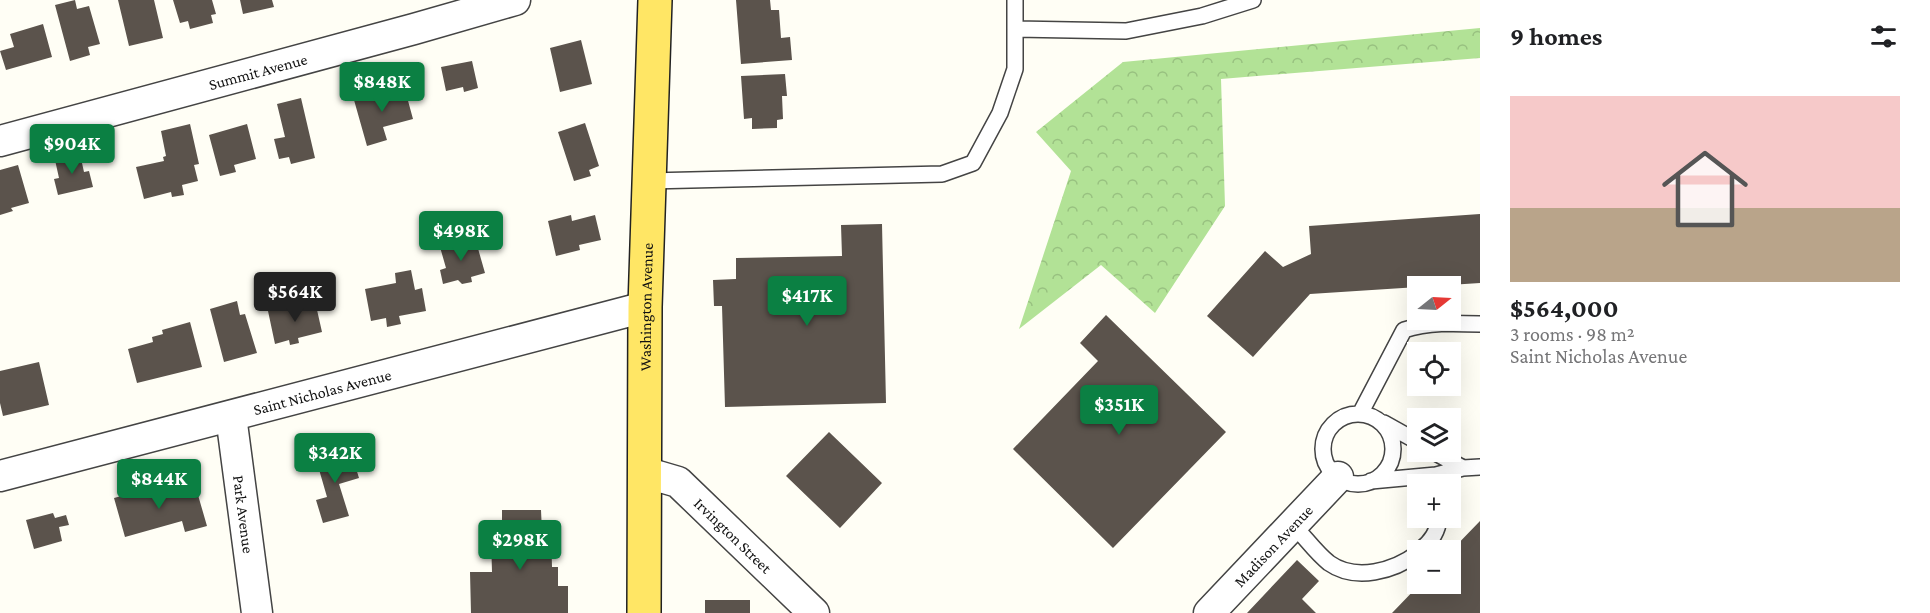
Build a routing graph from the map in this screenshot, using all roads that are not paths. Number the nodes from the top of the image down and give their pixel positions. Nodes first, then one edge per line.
1 (515, 0) edge
2 (655, 0) edge
3 (1015, 0) edge
4 (1253, 0) edge
5 (1015, 29) junction
6 (0, 141) edge
7 (649, 181) junction
8 (645, 307) junction
9 (1480, 324) edge
10 (1360, 414) junction
11 (231, 416) junction
12 (1380, 421) junction
13 (1407, 436) edge
14 (1452, 462) edge
15 (1480, 467) edge
16 (1463, 468) junction
17 (644, 472) junction
18 (1450, 474) edge
19 (0, 476) edge
20 (1338, 477) junction
21 (1407, 481) edge
22 (1371, 482) junction
23 (1293, 525) junction
24 (1407, 561) edge
25 (257, 613) edge
26 (644, 613) edge
27 (814, 613) edge
28 (1209, 613) edge

1 - 6 street, Summit Avenue
2 - 7 main road, Washington Avenue
3 - 5 lane
4 - 5 lane
5 - 7 lane
7 - 8 main road, Washington Avenue
8 - 11 street, Saint Nicholas Avenue
8 - 17 main road, Washington Avenue
9 - 10 lane
10 - 12 lane
10 - 20 lane
11 - 19 street, Saint Nicholas Avenue
11 - 25 street, Park Avenue
12 - 13 lane
12 - 22 lane
14 - 16 lane
15 - 16 lane
16 - 18 lane
17 - 26 main road, Washington Avenue
17 - 27 street, Irvington Street
20 - 22 lane
20 - 23 street, Madison Avenue
21 - 22 lane
23 - 24 lane
23 - 28 street, Madison Avenue

